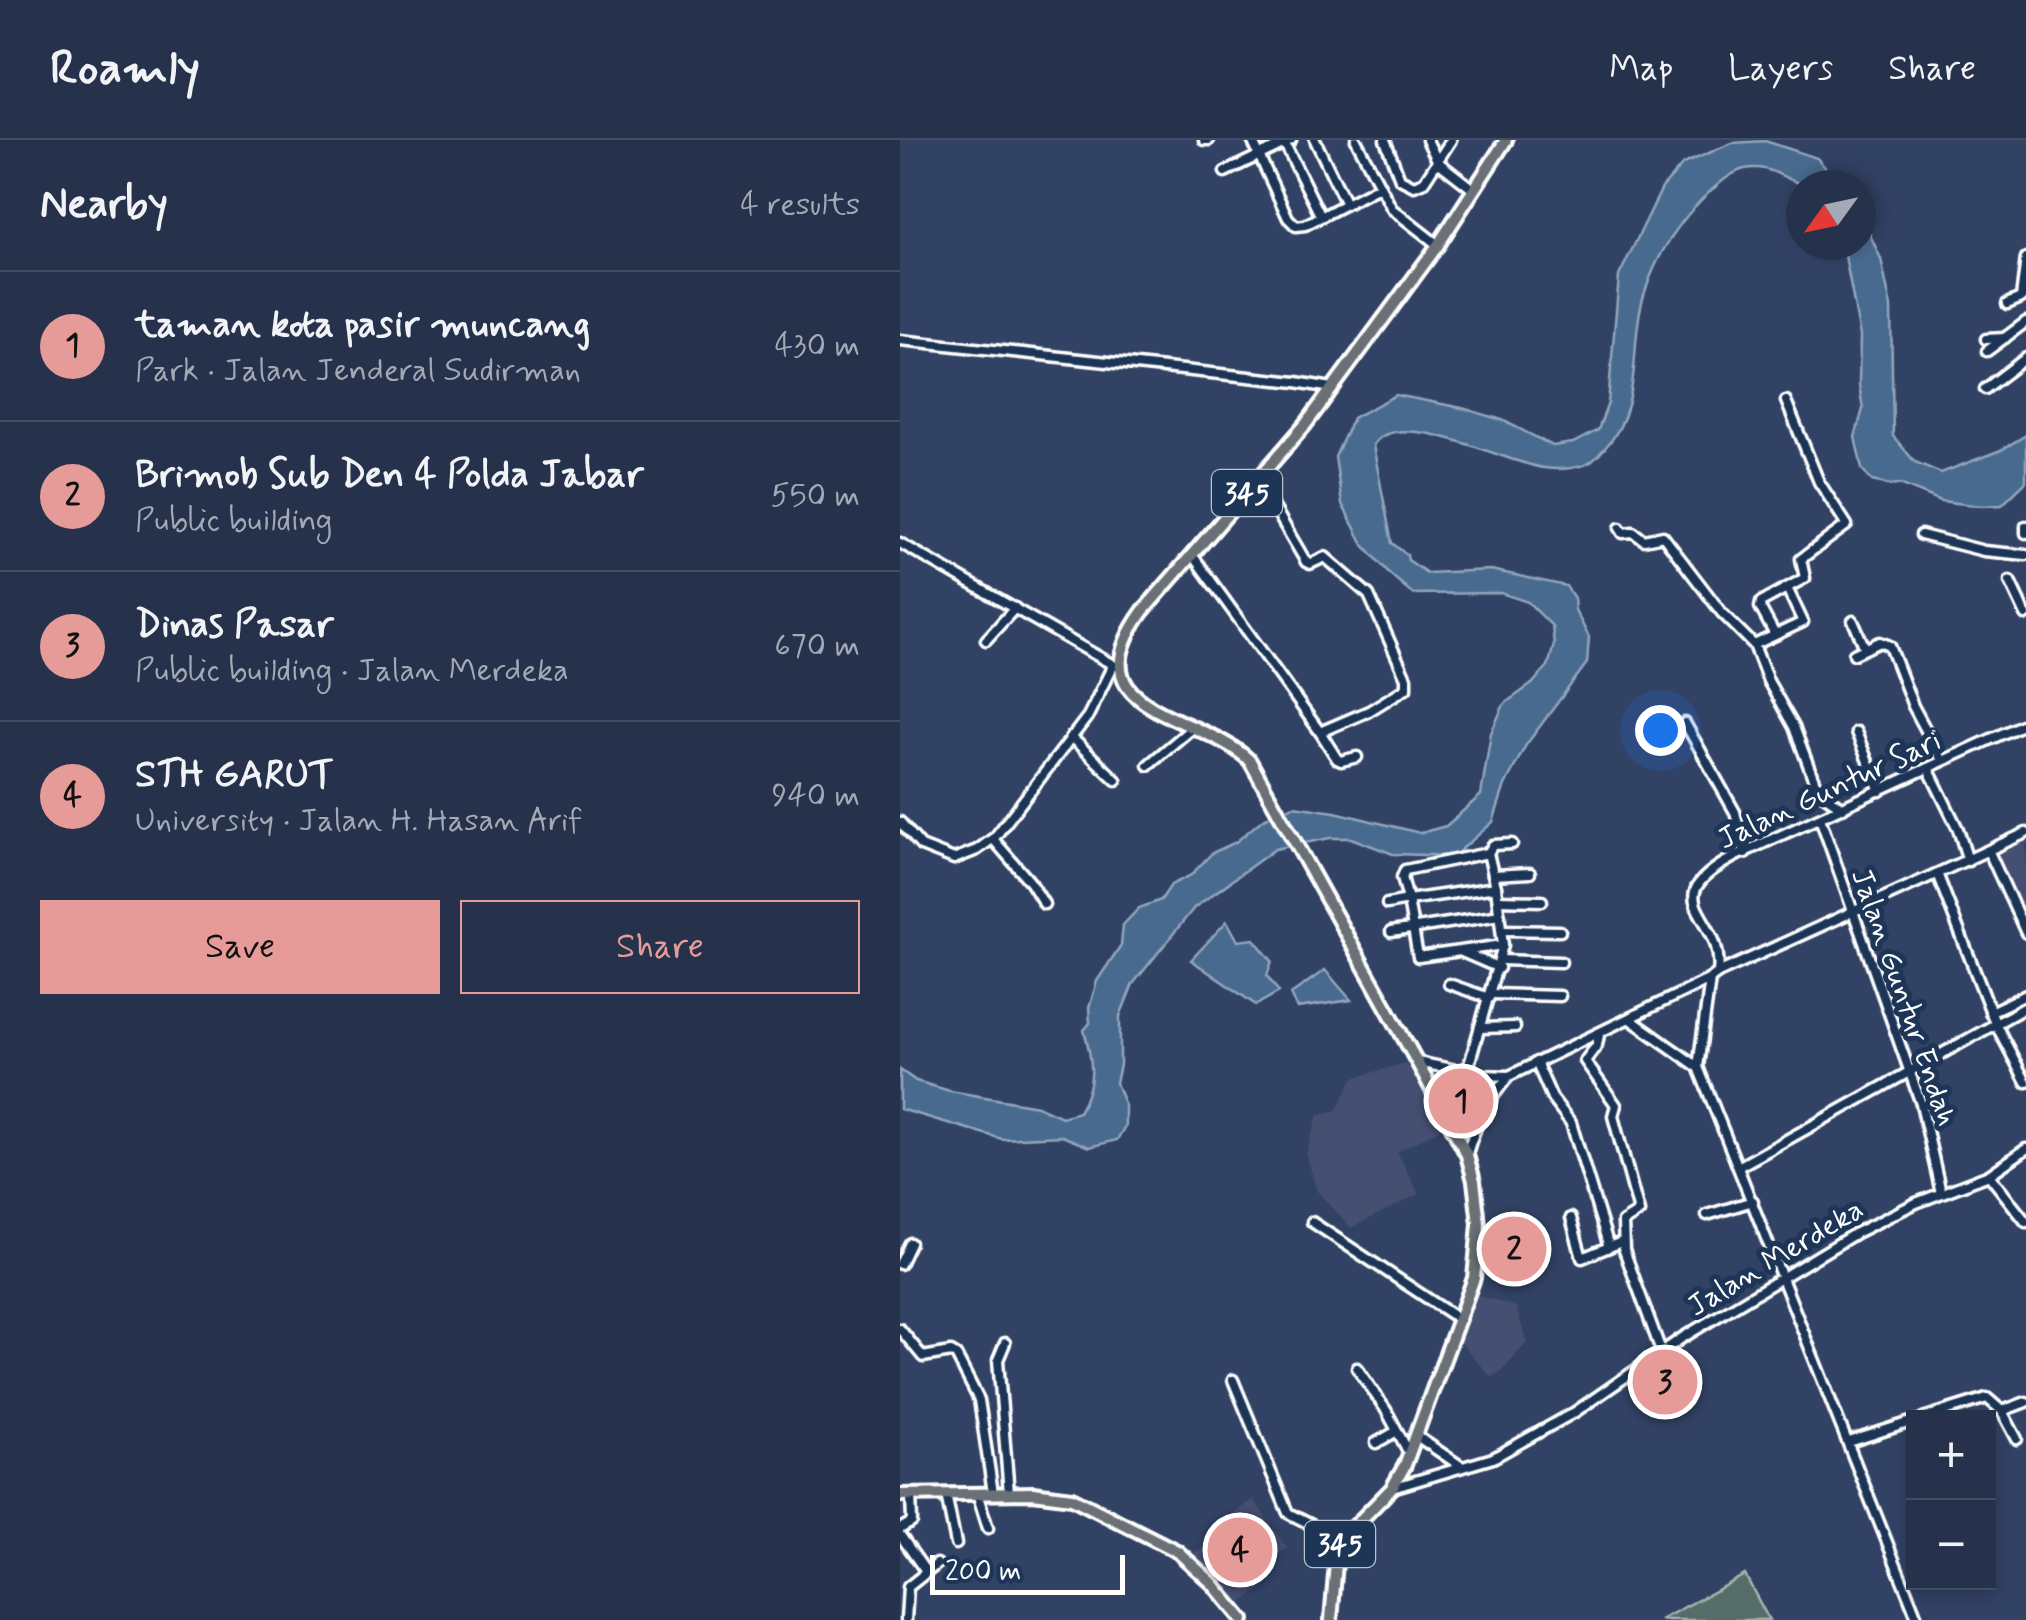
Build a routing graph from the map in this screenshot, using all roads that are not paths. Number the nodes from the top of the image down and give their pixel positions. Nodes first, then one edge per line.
1 (1252, 140) edge
2 (1315, 140) edge
3 (1356, 140) edge
4 (1385, 140) edge
5 (1428, 140) edge
6 (1451, 140) edge
7 (1506, 140) edge
8 (1286, 141) edge
9 (1259, 156) junction
10 (1438, 162) junction
11 (1225, 172) dead end
12 (1379, 187) junction
13 (1474, 190) junction
14 (1346, 204) junction
15 (1321, 217) junction
16 (1438, 245) junction
17 (2026, 258) edge
18 (2024, 296) edge
19 (2007, 304) dead end
20 (2026, 322) edge
21 (2005, 338) junction
22 (1986, 339) dead end
23 (900, 340) edge
24 (1987, 351) dead end
25 (2026, 358) edge
26 (1332, 388) junction
27 (1984, 388) dead end
28 (1786, 401) dead end
29 (1258, 480) junction
30 (2026, 526) edge
31 (1620, 528) dead end
32 (2026, 534) edge
33 (1921, 535) dead end
34 (900, 543) edge
35 (2026, 554) edge
36 (1194, 556) junction
37 (2010, 581) dead end
38 (1787, 588) junction
39 (1014, 608) junction
40 (2026, 615) edge
41 (1853, 622) dead end
42 (1775, 635) junction
43 (986, 640) dead end
44 (1754, 645) junction
45 (1865, 648) junction
46 (1854, 654) dead end
47 (1116, 666) junction
48 (1685, 723) dead end
49 (2026, 723) edge
50 (1192, 728) junction
51 (1320, 732) junction
52 (1856, 732) dead end
53 (1072, 737) junction
54 (1358, 757) dead end
55 (1942, 760) junction
56 (1148, 765) dead end
57 (1928, 768) junction
58 (1116, 780) dead end
59 (1880, 791) junction
60 (1843, 808) junction
61 (1820, 818) junction
62 (900, 822) edge
63 (2026, 833) edge
64 (993, 839) junction
65 (1512, 844) dead end
66 (1744, 852) junction
67 (1989, 852) junction
68 (1488, 854) junction
69 (1968, 860) junction
70 (1530, 873) dead end
71 (1493, 875) junction
72 (1938, 876) junction
73 (1496, 886) junction
74 (1408, 900) junction
75 (1498, 900) junction
76 (1542, 901) dead end
77 (1044, 904) dead end
78 (1386, 904) dead end
79 (1853, 914) junction
80 (1500, 915) junction
81 (1411, 928) junction
82 (1502, 930) junction
83 (1560, 931) dead end
84 (1391, 932) dead end
85 (2026, 933) edge
86 (1504, 944) junction
87 (1461, 952) junction
88 (1561, 962) dead end
89 (1500, 964) junction
90 (1714, 976) junction
91 (1449, 984) dead end
92 (2026, 995) edge
93 (1490, 996) junction
94 (1560, 996) dead end
95 (2026, 1006) edge
96 (1990, 1012) junction
97 (1630, 1018) junction
98 (1995, 1023) junction
99 (1515, 1027) dead end
100 (1480, 1028) junction
101 (1599, 1034) junction
102 (1417, 1062) junction
103 (1536, 1062) junction
104 (1698, 1067) junction
105 (1910, 1071) junction
106 (1467, 1072) junction
107 (1510, 1076) junction
108 (2026, 1082) edge
109 (2026, 1150) edge
110 (1467, 1155) junction
111 (1738, 1167) junction
112 (1989, 1174) junction
113 (1941, 1192) junction
114 (1753, 1201) junction
115 (1706, 1215) dead end
116 (1571, 1218) dead end
117 (1312, 1222) dead end
118 (2026, 1222) edge
119 (1622, 1242) junction
120 (910, 1243) dead end
121 (1609, 1246) junction
122 (900, 1264) edge
123 (1784, 1278) junction
124 (1460, 1320) junction
125 (900, 1329) edge
126 (1005, 1342) dead end
127 (1661, 1352) junction
128 (1357, 1368) dead end
129 (1234, 1380) dead end
130 (2026, 1402) edge
131 (1947, 1410) edge
132 (2002, 1412) junction
133 (1906, 1424) edge
134 (1397, 1431) junction
135 (1418, 1437) junction
136 (2017, 1439) dead end
137 (1849, 1442) junction
138 (1376, 1443) dead end
139 (1410, 1454) junction
140 (1462, 1467) junction
141 (1392, 1488) junction
142 (977, 1493) junction
143 (993, 1493) junction
144 (1009, 1493) junction
145 (906, 1494) edge
146 (946, 1494) junction
147 (988, 1528) dead end
148 (900, 1532) edge
149 (1341, 1540) junction
150 (956, 1544) dead end
151 (937, 1564) dead end
152 (926, 1572) junction
153 (906, 1620) edge
154 (1242, 1620) edge
155 (1331, 1620) edge
156 (1918, 1620) edge

1 - 9 street
2 - 14 street
3 - 12 street
4 - 10 street
5 - 10 street
6 - 10 street
7 - 13 main road, 345
8 - 9 street
8 - 15 street
9 - 11 street
9 - 15 street
10 - 13 street
12 - 14 street
12 - 16 street
13 - 16 main road, 345
14 - 15 street
16 - 26 main road, 345
17 - 18 street
18 - 19 street
20 - 21 street
21 - 22 street
21 - 24 street
23 - 26 street
25 - 27 street
26 - 29 main road, 345
28 - 38 street
29 - 36 main road, 345
29 - 51 street
30 - 32 street
31 - 44 street
33 - 35 street
34 - 39 street
36 - 47 main road, 345
36 - 51 street
37 - 40 street
38 - 42 street
38 - 42 street
39 - 43 street
39 - 47 street
41 - 45 street
42 - 44 street
44 - 60 street
45 - 46 street
45 - 55 street
47 - 50 main road, 345
47 - 53 street
48 - 66 street
49 - 55 street, Jalan Guntur Sari
50 - 56 street
50 - 102 main road, 345
51 - 54 street
52 - 59 street
53 - 58 street
53 - 64 street
55 - 57 street, Jalan Guntur Sari
57 - 59 street, Jalan Guntur Sari
57 - 69 street
59 - 60 street, Jalan Guntur Sari
60 - 61 street, Jalan Guntur Sari
61 - 66 street, Jalan Guntur Sari
61 - 79 street, Jalan Guntur Endah
62 - 64 street
63 - 67 street
64 - 77 street
65 - 68 street
66 - 90 street, Jalan Guntur Sari
67 - 69 street
67 - 85 street
68 - 71 street
68 - 74 street
69 - 72 street
70 - 71 street
71 - 73 street
72 - 79 street
72 - 96 street
73 - 74 street
73 - 75 street
74 - 78 street
74 - 81 street
75 - 76 street
75 - 80 street
79 - 90 street
79 - 105 street, Jalan Guntur Endah
80 - 81 street
80 - 82 street
81 - 84 street
81 - 87 street
82 - 83 street
82 - 86 street
86 - 87 street
86 - 89 street
87 - 89 street
88 - 89 street
89 - 93 street
90 - 97 street
90 - 104 street
91 - 93 street
92 - 96 street
93 - 94 street
93 - 100 street
95 - 98 street
96 - 98 street
97 - 101 street
97 - 104 street
98 - 105 street
98 - 108 street
99 - 100 street
100 - 106 street
101 - 103 street
101 - 119 street
102 - 106 street
102 - 110 main road, 345
103 - 107 street
103 - 121 street
104 - 111 street
105 - 111 street
105 - 113 street, Jalan Guntur Endah
106 - 107 street
107 - 110 street
109 - 112 street, Jalan Merdeka
110 - 124 main road, 345
111 - 114 street
112 - 113 street, Jalan Merdeka
112 - 118 street
113 - 123 street, Jalan Merdeka
114 - 115 street
114 - 123 street
116 - 121 street
117 - 124 street
119 - 121 street
119 - 127 street
120 - 122 street
123 - 127 street, Jalan Merdeka
123 - 137 street
124 - 135 main road, 345
125 - 143 street
126 - 144 street
127 - 140 street, Jalan Merdeka
128 - 134 street
129 - 149 street
130 - 132 street
131 - 132 street
132 - 136 street
133 - 137 street
134 - 138 street
134 - 139 street
135 - 139 main road, 345
135 - 140 street
137 - 156 street
139 - 141 main road, 345
140 - 141 street, Jalan Merdeka
141 - 149 main road, 345
142 - 143 main road
142 - 146 main road
142 - 147 street
143 - 144 main road
144 - 154 main road
145 - 146 main road
145 - 148 street
146 - 150 street
148 - 152 street
149 - 155 main road, 345
151 - 152 street
152 - 153 street

